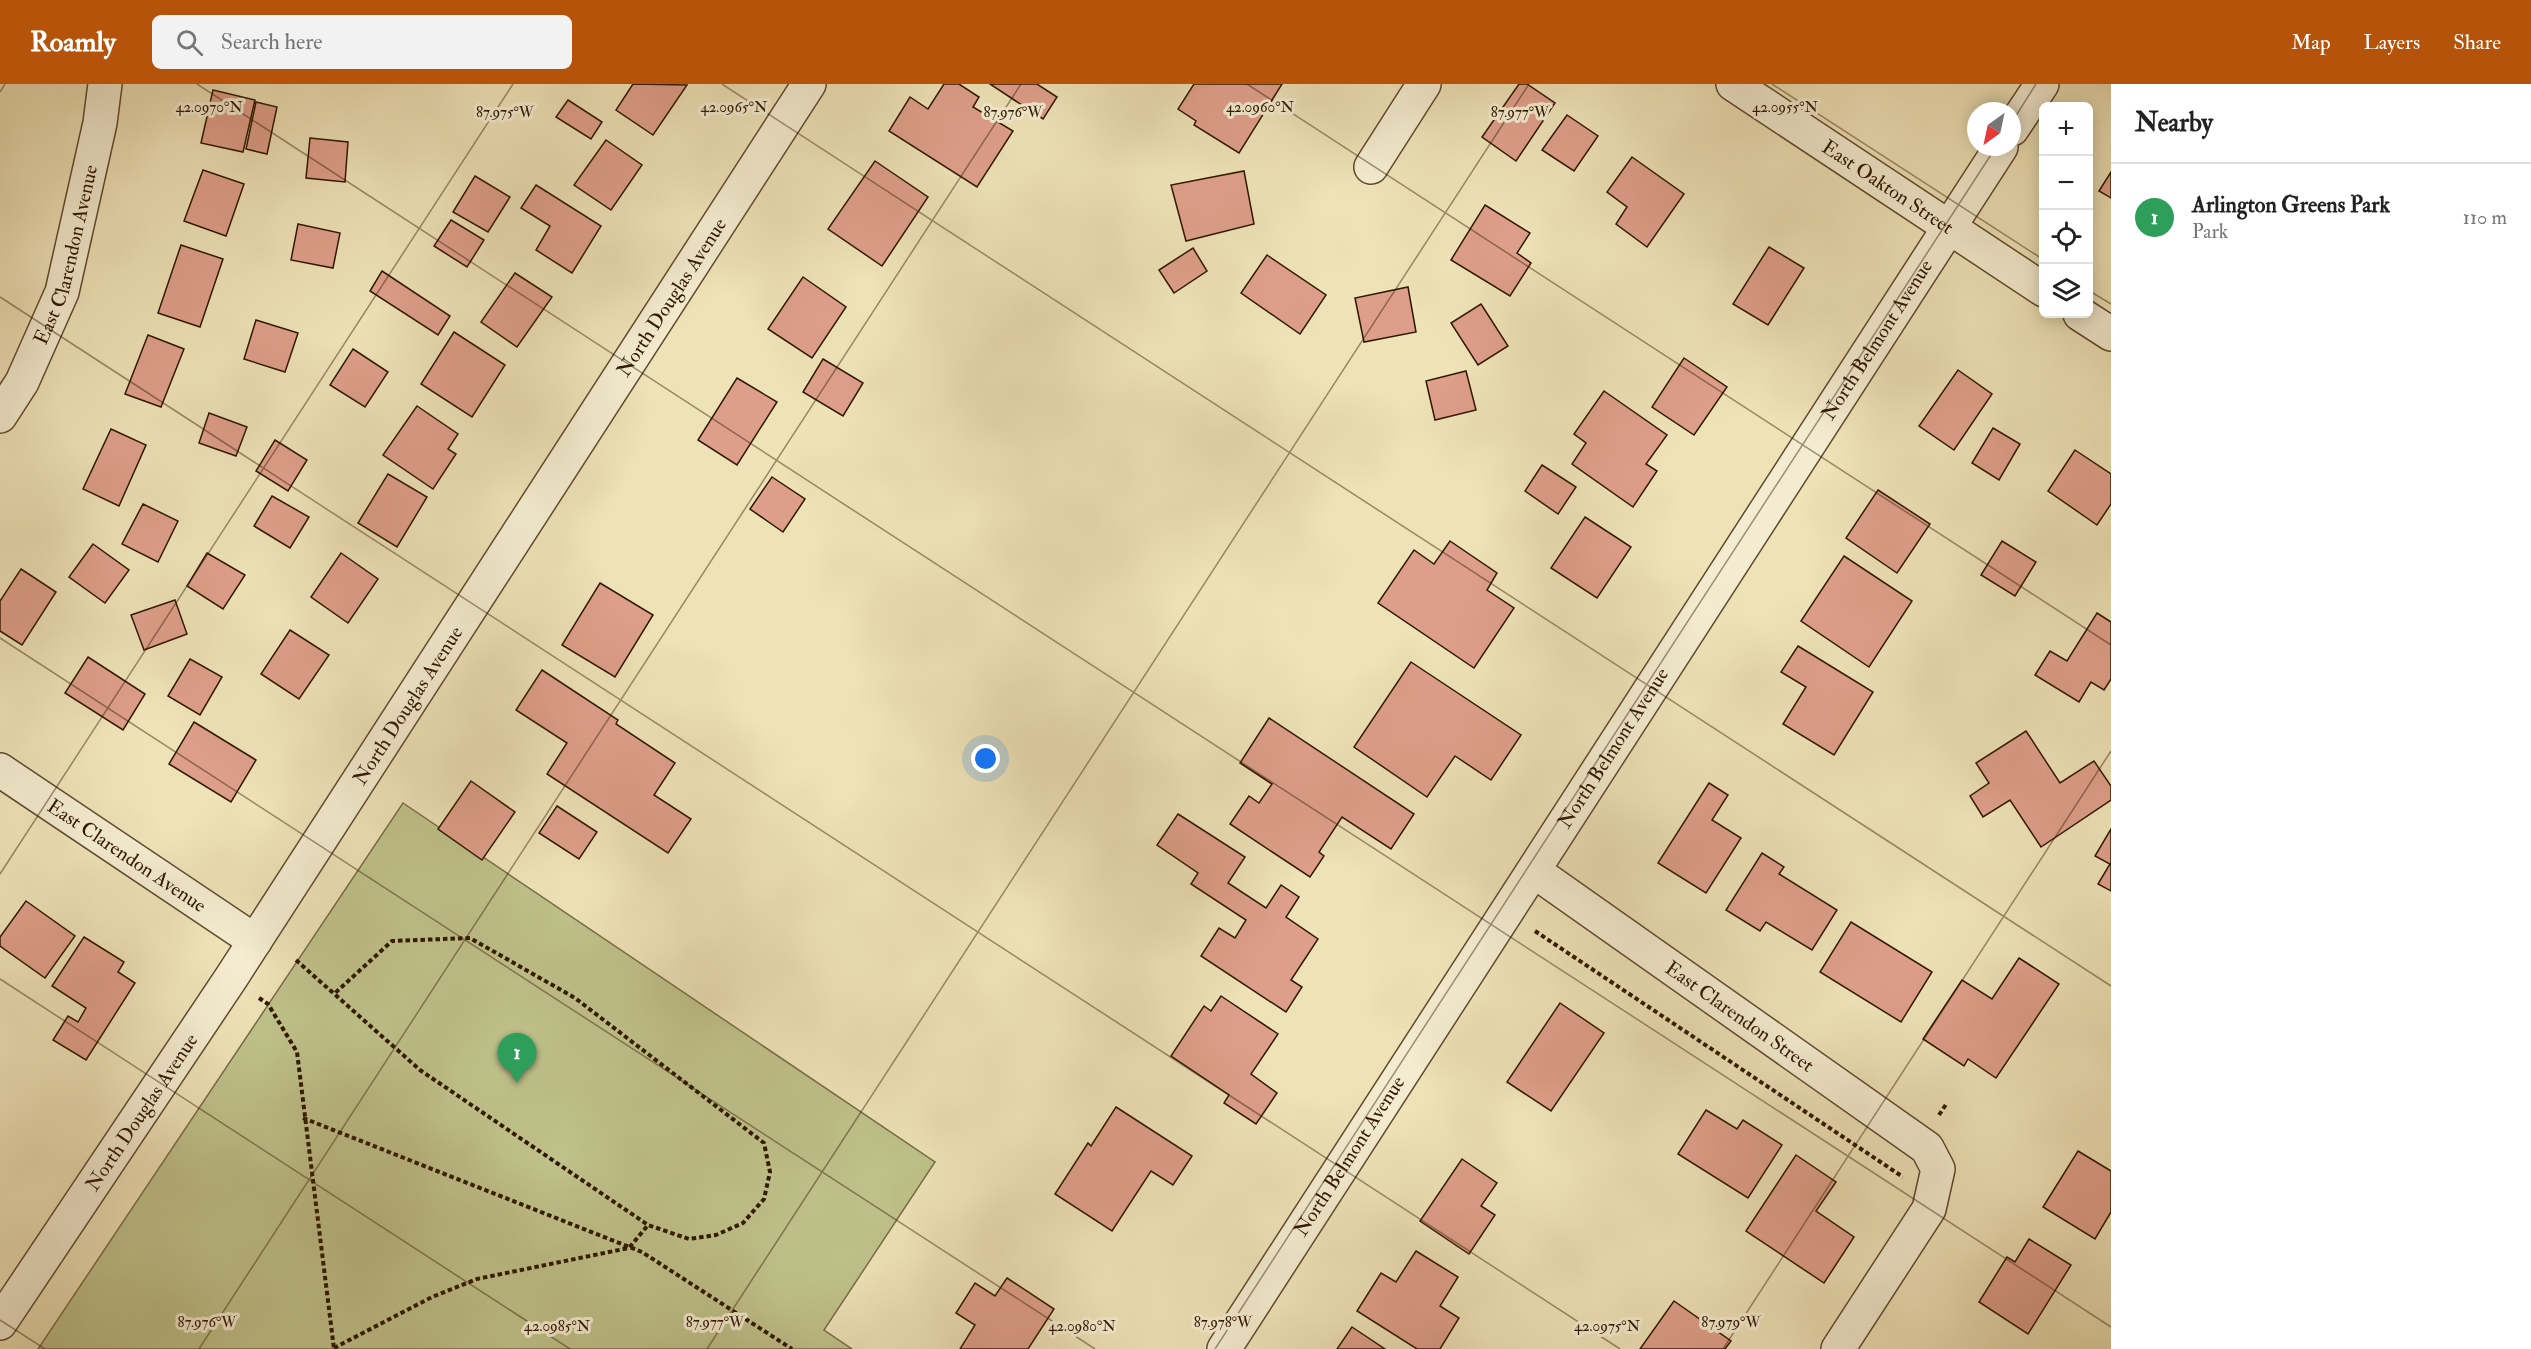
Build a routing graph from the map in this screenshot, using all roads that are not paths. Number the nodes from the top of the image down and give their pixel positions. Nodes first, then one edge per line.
1 (105, 84) edge
2 (809, 84) edge
3 (1424, 84) edge
4 (1733, 84) edge
5 (2042, 84) edge
6 (2021, 116) edge
7 (1995, 156) edge
8 (1371, 167) dead end
9 (1948, 227) junction
10 (2039, 287) edge
11 (2086, 318) edge
12 (2111, 334) edge
13 (0, 416) edge
14 (0, 770) edge
15 (1534, 871) junction
16 (255, 941) junction
17 (0, 1323) edge
18 (1224, 1349) edge
19 (1838, 1349) edge

1 - 13 street, East Clarendon Avenue
2 - 16 street, North Douglas Avenue
3 - 8 street
4 - 9 street, East Oakton Street
5 - 6 street
7 - 9 street, North Belmont Avenue
9 - 10 street, East Oakton Street
9 - 15 street, North Belmont Avenue
11 - 12 street
14 - 16 street, East Clarendon Avenue
15 - 18 street, North Belmont Avenue
15 - 19 street, East Clarendon Street
16 - 17 street, North Douglas Avenue

